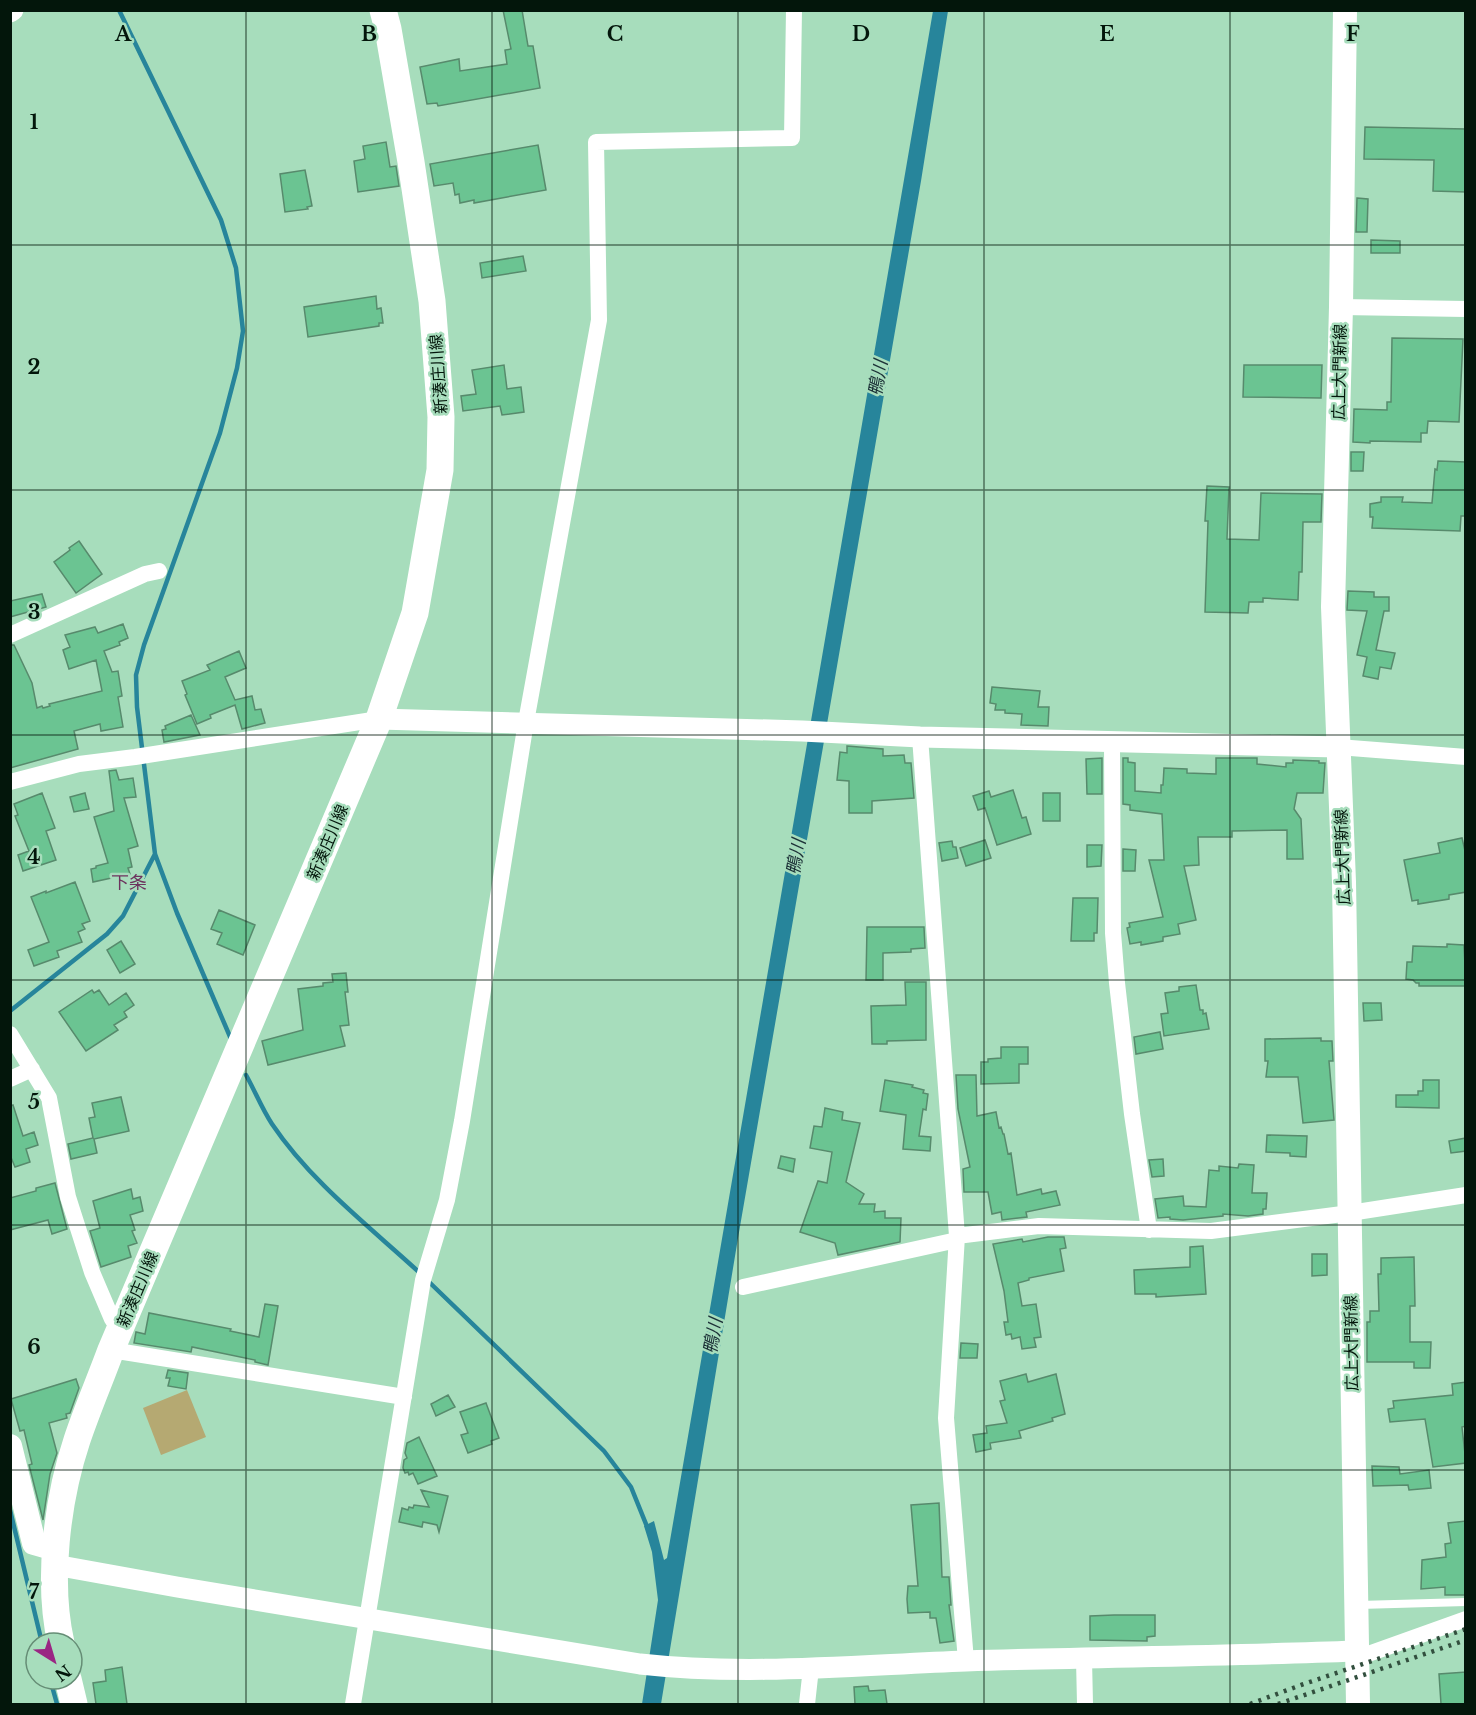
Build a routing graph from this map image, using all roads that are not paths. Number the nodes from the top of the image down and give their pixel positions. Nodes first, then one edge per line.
1 (383, 10) edge
2 (794, 10) edge
3 (1345, 10) edge
4 (1341, 306) junction
5 (1466, 309) edge
6 (159, 571) dead end
7 (10, 635) edge
8 (379, 718) junction
9 (526, 722) junction
10 (920, 737) junction
11 (1112, 743) junction
12 (1338, 747) junction
13 (1466, 757) edge
14 (10, 782) edge
15 (10, 1034) edge
16 (32, 1069) junction
17 (10, 1079) edge
18 (1466, 1195) edge
19 (1350, 1213) junction
20 (1149, 1230) junction
21 (957, 1238) junction
22 (743, 1287) dead end
23 (122, 1324) junction
24 (111, 1350) junction
25 (404, 1397) junction
26 (10, 1446) edge
27 (55, 1557) junction
28 (1466, 1602) edge
29 (1356, 1605) junction
30 (368, 1618) junction
31 (1466, 1619) edge
32 (58, 1631) edge
33 (1356, 1654) junction
34 (1084, 1659) junction
35 (966, 1661) junction
36 (811, 1668) junction
37 (353, 1704) edge
38 (807, 1704) edge
39 (1085, 1704) edge
40 (1358, 1704) edge

1 - 8 main road, 新湊庄川線
2 - 9 street
3 - 4 main road, 広上大門新線
4 - 5 street
4 - 12 main road, 広上大門新線
6 - 7 street
8 - 9 street
8 - 14 street
8 - 23 main road, 新湊庄川線
9 - 10 street
9 - 25 street
10 - 11 street
10 - 21 street
11 - 12 street
11 - 20 street
12 - 13 street
12 - 19 main road, 広上大門新線
15 - 16 street
16 - 17 street
16 - 23 street
18 - 19 street
19 - 20 street
19 - 29 main road, 広上大門新線
20 - 21 street
21 - 22 street
21 - 35 street
23 - 24 main road, 新湊庄川線
24 - 25 street
24 - 27 main road, 新湊庄川線
25 - 30 street
26 - 27 main road
27 - 30 street
27 - 32 main road, 新湊庄川線
28 - 29 lane
29 - 33 main road, 広上大門新線
30 - 36 street
30 - 37 street
31 - 33 street
33 - 34 street
33 - 40 main road, 広上大門新線
34 - 35 street
34 - 39 street
35 - 36 street
36 - 38 street

